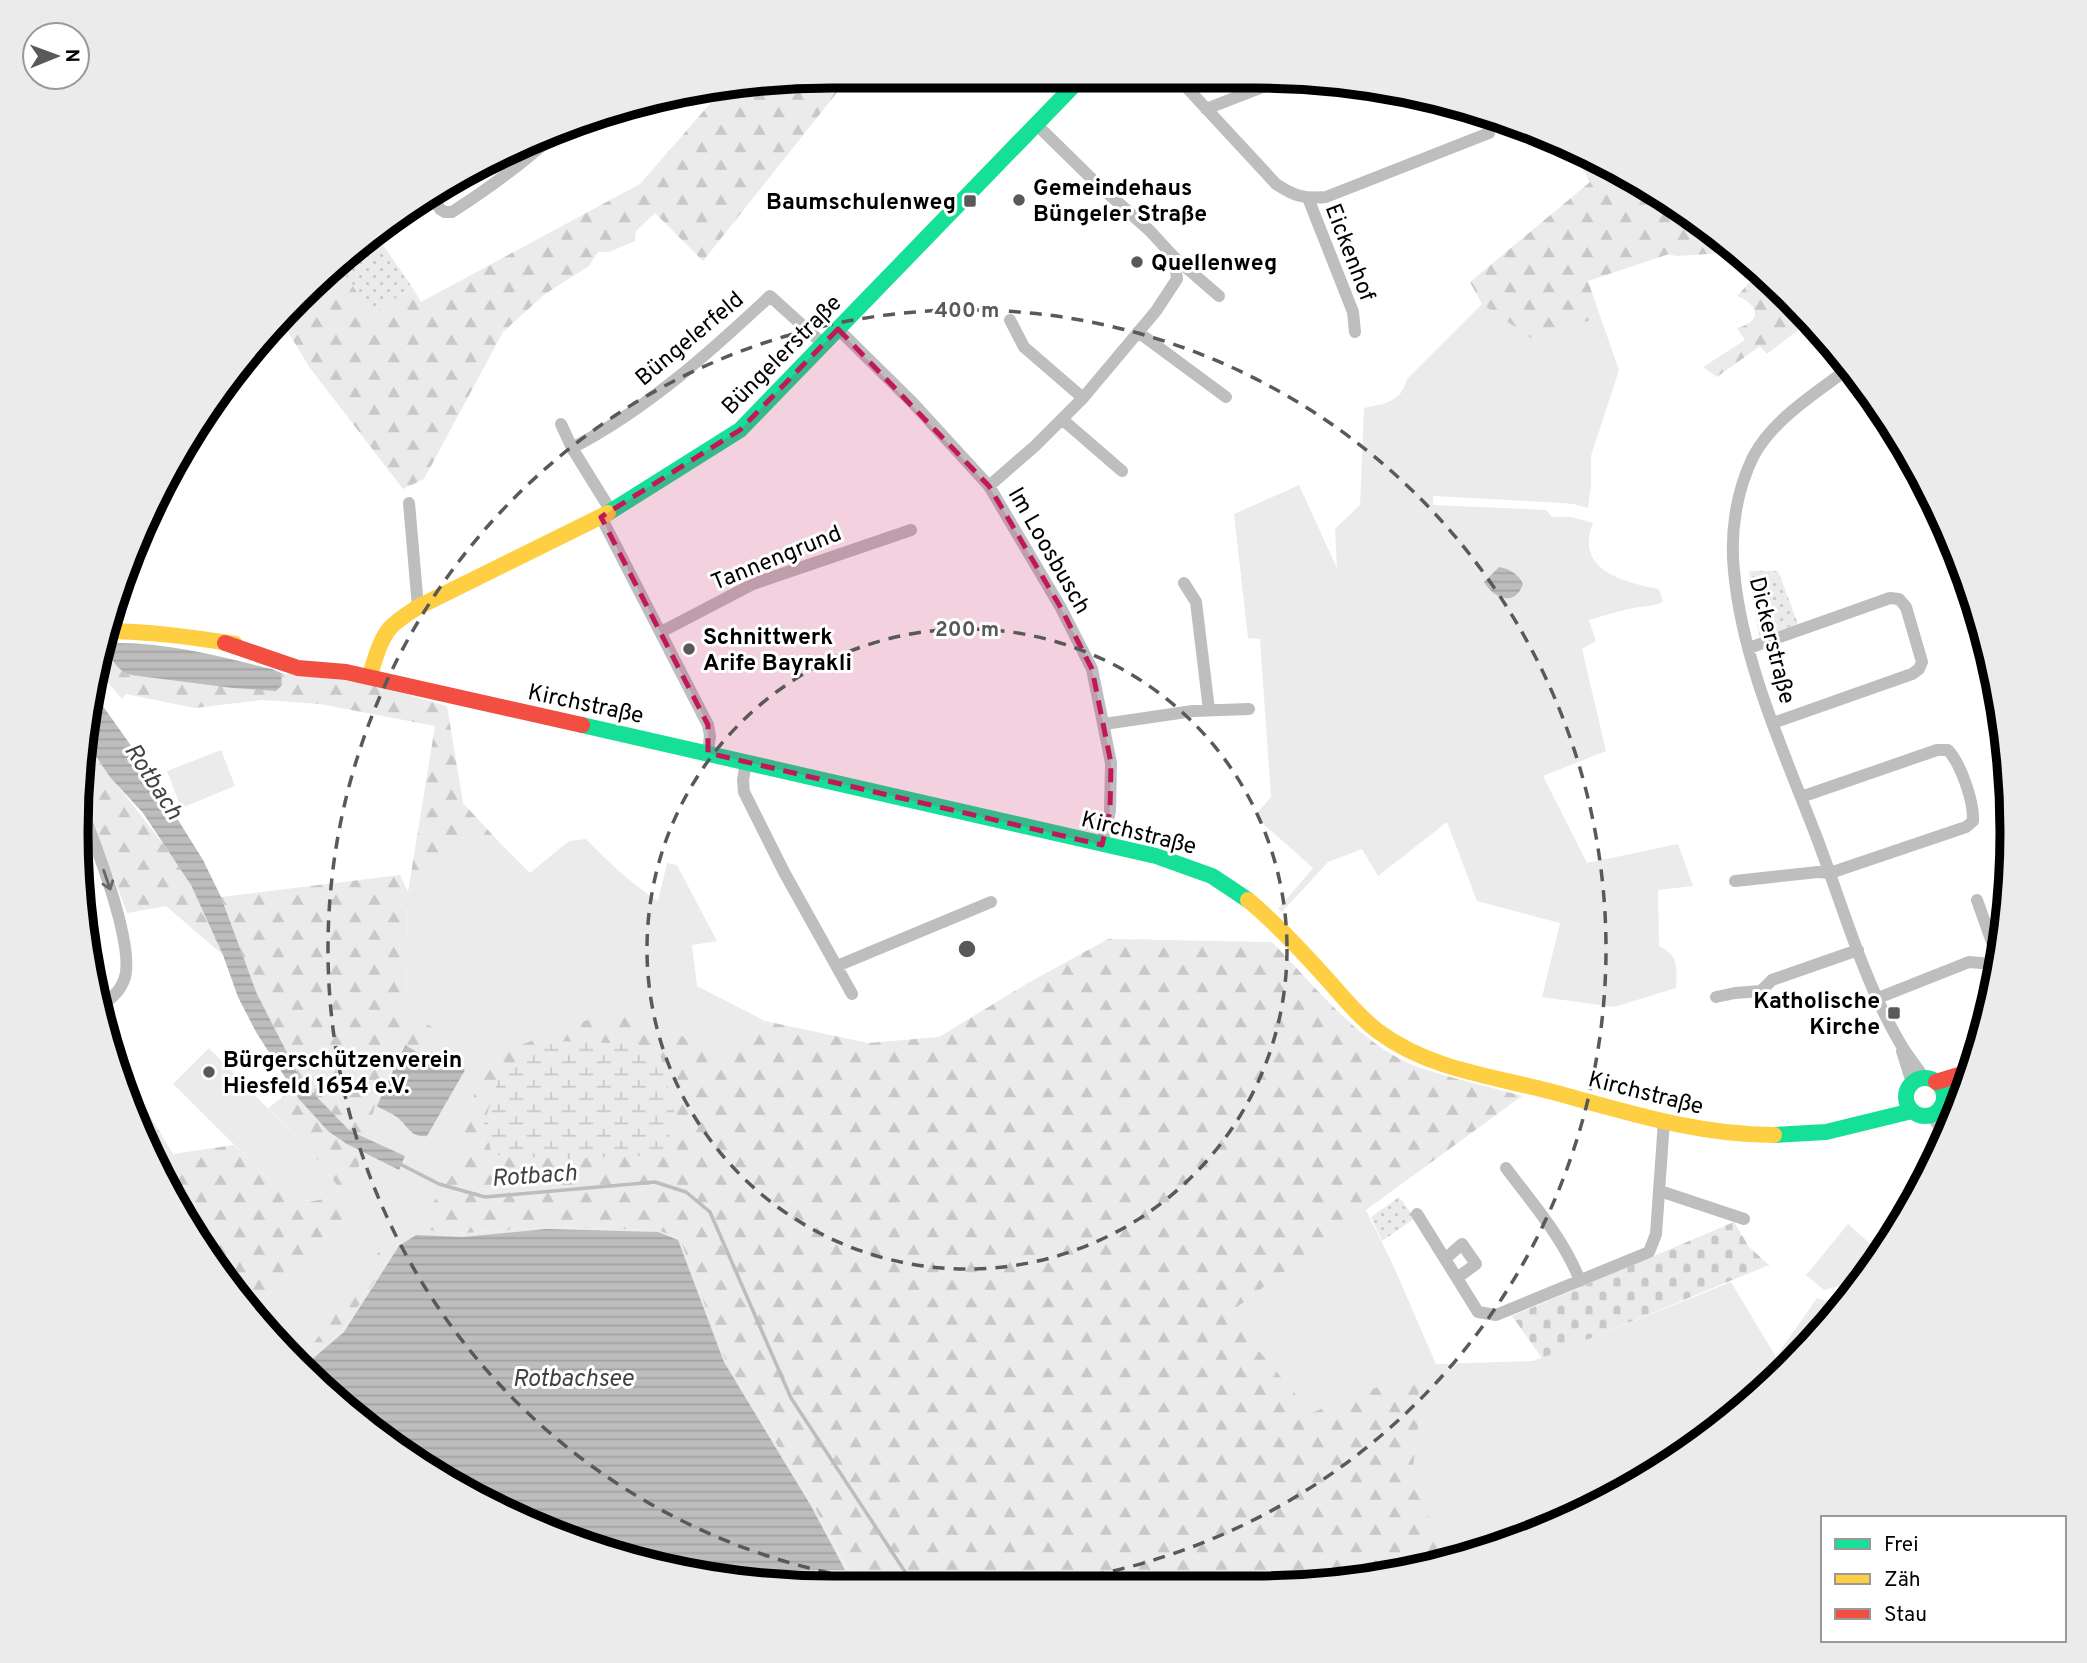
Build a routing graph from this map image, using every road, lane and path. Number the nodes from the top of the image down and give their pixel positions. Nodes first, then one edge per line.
1 (1072, 88) edge
2 (1187, 88) edge
3 (1260, 88) edge
4 (1206, 109) junction
5 (1038, 125) junction
6 (1489, 133) dead end
7 (541, 147) edge
8 (1308, 198) junction
9 (436, 202) edge
10 (1174, 257) junction
11 (1219, 296) dead end
12 (1010, 320) dead end
13 (838, 328) junction
14 (1138, 331) junction
15 (1355, 332) dead end
16 (823, 344) junction
17 (1841, 373) edge
18 (1226, 397) dead end
19 (1083, 398) junction
20 (1063, 420) junction
21 (561, 424) dead end
22 (572, 448) junction
23 (1122, 471) dead end
24 (989, 486) junction
25 (409, 503) dead end
26 (606, 514) junction
27 (911, 530) dead end
28 (1184, 583) dead end
29 (418, 607) junction
30 (115, 631) edge
31 (660, 632) junction
32 (1749, 648) junction
33 (369, 677) junction
34 (1249, 709) dead end
35 (1209, 710) junction
36 (1773, 723) junction
37 (1104, 724) junction
38 (708, 753) junction
39 (746, 763) junction
40 (1801, 797) junction
41 (88, 826) edge
42 (1102, 845) junction
43 (1830, 873) junction
44 (1734, 881) dead end
45 (1977, 900) dead end
46 (991, 902) dead end
47 (1991, 940) edge
48 (1858, 950) junction
49 (1987, 963) edge
50 (837, 966) junction
51 (852, 994) dead end
52 (1716, 997) dead end
53 (1878, 998) junction
54 (108, 1001) edge
55 (1957, 1078) edge
56 (1955, 1084) edge
57 (1925, 1096) junction
58 (1942, 1117) edge
59 (1664, 1122) junction
60 (1940, 1123) edge
61 (1506, 1168) dead end
62 (1660, 1191) junction
63 (1417, 1214) dead end
64 (1744, 1219) dead end
65 (1445, 1259) junction
66 (1457, 1278) junction
67 (1580, 1281) junction

1 - 5 street, Büngelerstraße
2 - 4 street, Eickenhof
3 - 4 street
4 - 8 street, Eickenhof
5 - 10 street
5 - 13 street, Büngelerstraße
6 - 8 street
7 - 9 street
8 - 15 street, Eickenhof
10 - 11 street
10 - 14 street
12 - 19 street
13 - 16 street, Büngelerstraße
13 - 24 street, Im Loosbusch
14 - 18 street
14 - 19 street
16 - 22 street, Büngelerfeld
16 - 26 street, Büngelerstraße
17 - 32 street, Dickerstraße
19 - 20 street
20 - 23 street
20 - 24 street
21 - 22 street
22 - 26 street
24 - 37 street, Im Loosbusch
25 - 29 street
26 - 29 street, Büngelerstraße
26 - 31 street
27 - 31 street, Tannengrund
28 - 35 street
29 - 33 street, Büngelerstraße
30 - 33 street, Kirchstraße
31 - 38 street
32 - 36 street, Dickerstraße
32 - 36 street
33 - 38 street, Kirchstraße
34 - 35 street
35 - 37 street
36 - 40 street, Dickerstraße
37 - 42 street, Im Loosbusch
38 - 39 street, Kirchstraße
39 - 42 street, Kirchstraße
39 - 50 street
40 - 43 street, Dickerstraße
40 - 43 street
41 -> 54 street
42 - 59 street, Kirchstraße
43 - 44 street
43 - 48 street, Dickerstraße
45 - 47 street
46 - 50 street
48 - 52 street
48 - 53 street, Dickerstraße
49 - 53 street
50 - 51 street
53 - 57 street, Dickerstraße
55 - 57 street, Kirchstraße
56 - 57 street, Kirchstraße
57 - 58 street, Dickerstraße
57 - 59 street, Kirchstraße
57 - 60 street, Dickerstraße
59 - 62 street
61 - 67 street
62 - 64 street
62 - 67 street
63 - 65 street
65 - 66 street
65 - 66 street
66 - 67 street

